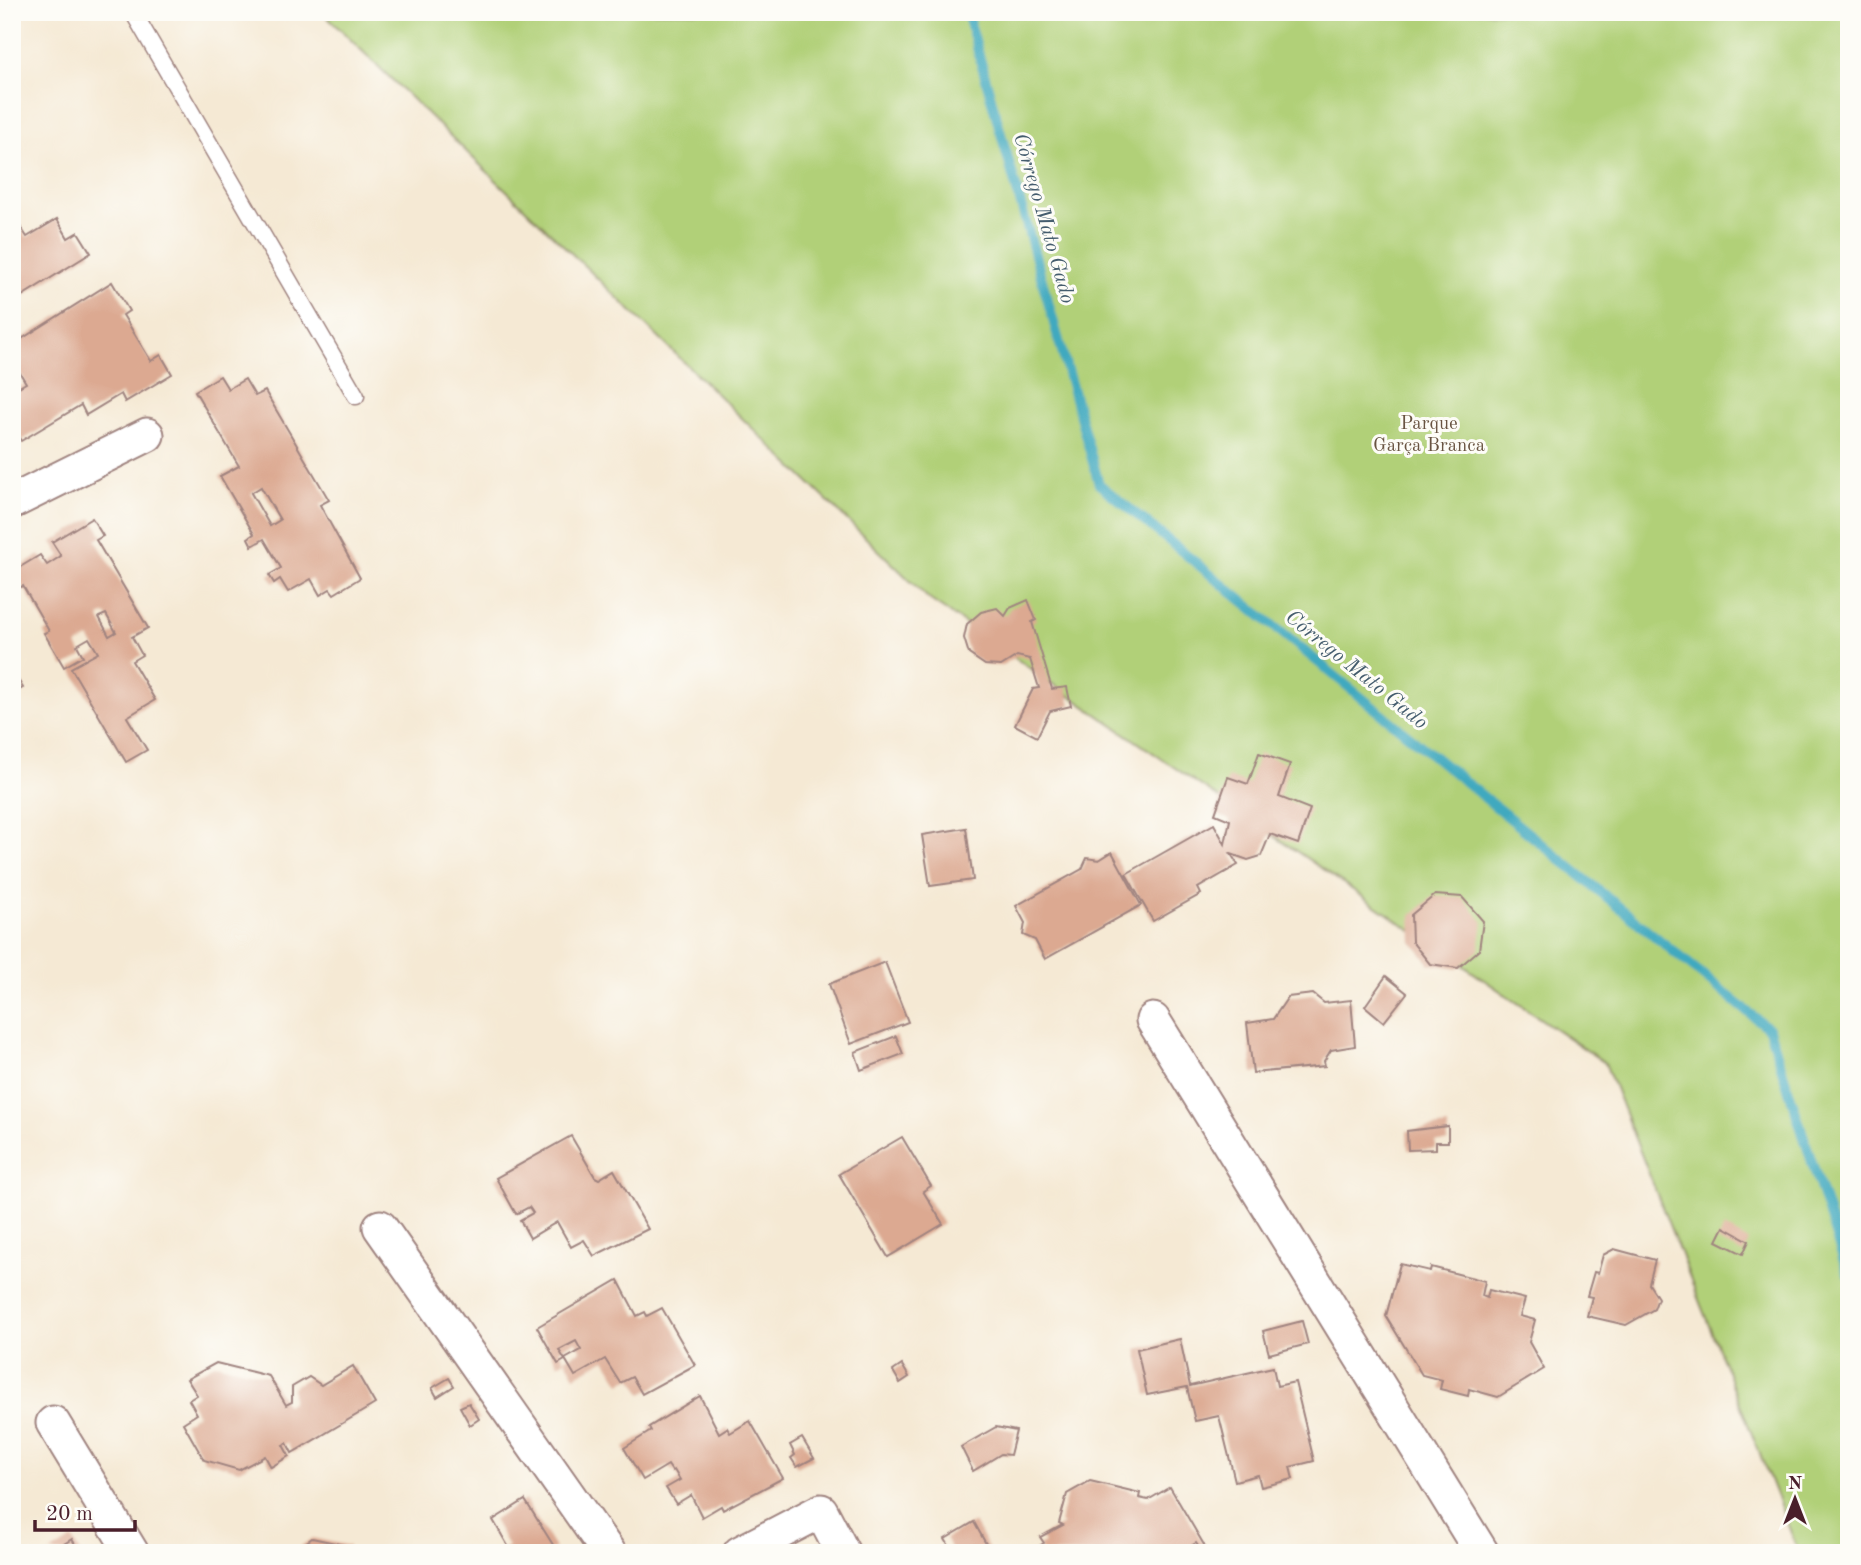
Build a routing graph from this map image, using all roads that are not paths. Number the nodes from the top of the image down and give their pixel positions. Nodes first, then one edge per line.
1 (133, 12) edge
2 (356, 396) dead end
3 (147, 435) dead end
4 (12, 502) edge
5 (1153, 1020) dead end
6 (380, 1227) dead end
7 (53, 1423) dead end
8 (132, 1553) edge
9 (609, 1553) edge
10 (740, 1553) edge
11 (843, 1553) edge
12 (1482, 1553) edge

1 - 2 lane
3 - 4 street
5 - 12 street
6 - 9 street
7 - 8 street
10 - 11 street

